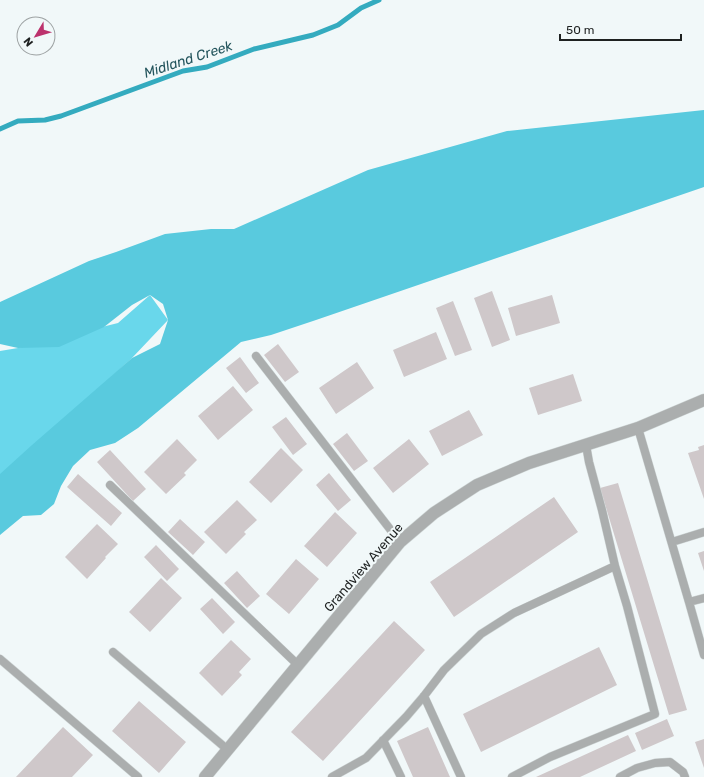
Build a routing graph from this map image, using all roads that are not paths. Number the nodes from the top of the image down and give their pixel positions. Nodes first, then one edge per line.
1 (256, 356) dead end
2 (704, 400) edge
3 (638, 428) junction
4 (586, 445) junction
5 (110, 485) dead end
6 (704, 532) edge
7 (400, 542) junction
8 (672, 542) junction
9 (615, 566) junction
10 (704, 598) edge
11 (689, 602) junction
12 (113, 652) dead end
13 (704, 655) edge
14 (0, 659) edge
15 (298, 665) junction
16 (424, 696) junction
17 (383, 740) junction
18 (228, 750) junction
19 (138, 777) edge
20 (205, 777) edge
21 (332, 777) edge
22 (401, 777) edge
23 (461, 777) edge
24 (512, 777) edge
25 (620, 777) edge
26 (685, 777) edge

1 - 7 lane
2 - 3 street, Grandview Avenue
3 - 4 street, Grandview Avenue
3 - 8 lane
4 - 7 street, Grandview Avenue
4 - 9 lane
5 - 15 lane
6 - 8 lane
7 - 15 street, Grandview Avenue
8 - 11 lane
9 - 16 lane
9 - 24 lane
10 - 11 lane
11 - 13 lane
12 - 18 lane
14 - 19 lane
15 - 18 street, Grandview Avenue
16 - 17 lane
16 - 23 lane
17 - 21 lane
17 - 22 lane
18 - 20 street, Grandview Avenue
25 - 26 lane

